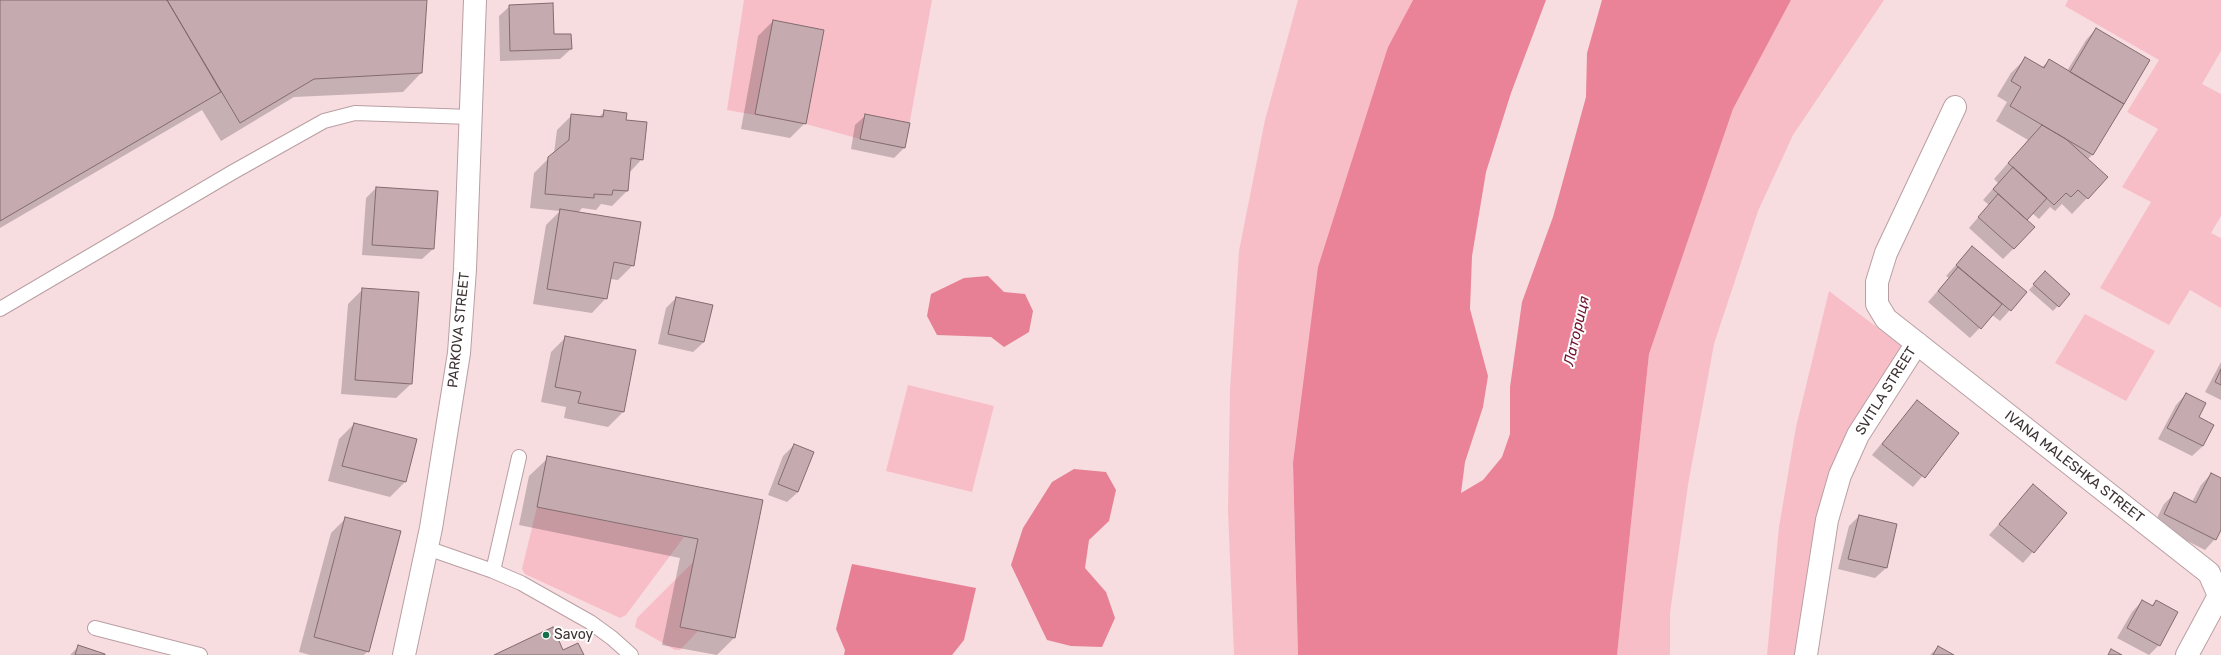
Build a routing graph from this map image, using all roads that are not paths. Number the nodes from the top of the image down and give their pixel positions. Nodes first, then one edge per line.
1 (475, 0) edge
2 (1955, 107) dead end
3 (471, 117) junction
4 (0, 309) edge
5 (1917, 343) junction
6 (520, 457) dead end
7 (427, 548) junction
8 (493, 571) junction
9 (2220, 596) edge
10 (95, 628) dead end
11 (200, 655) edge
12 (404, 655) edge
13 (631, 655) edge
14 (1806, 655) edge
15 (2187, 655) edge

1 - 3 street, PARKOVA STREET
2 - 5 street, SVITLA STREET
3 - 4 lane
3 - 7 street, PARKOVA STREET
5 - 9 street, IVANA MALESHKA STREET
5 - 14 street, SVITLA STREET
6 - 8 lane
7 - 8 lane
7 - 12 street, PARKOVA STREET
8 - 13 lane
9 - 15 street
10 - 11 lane

